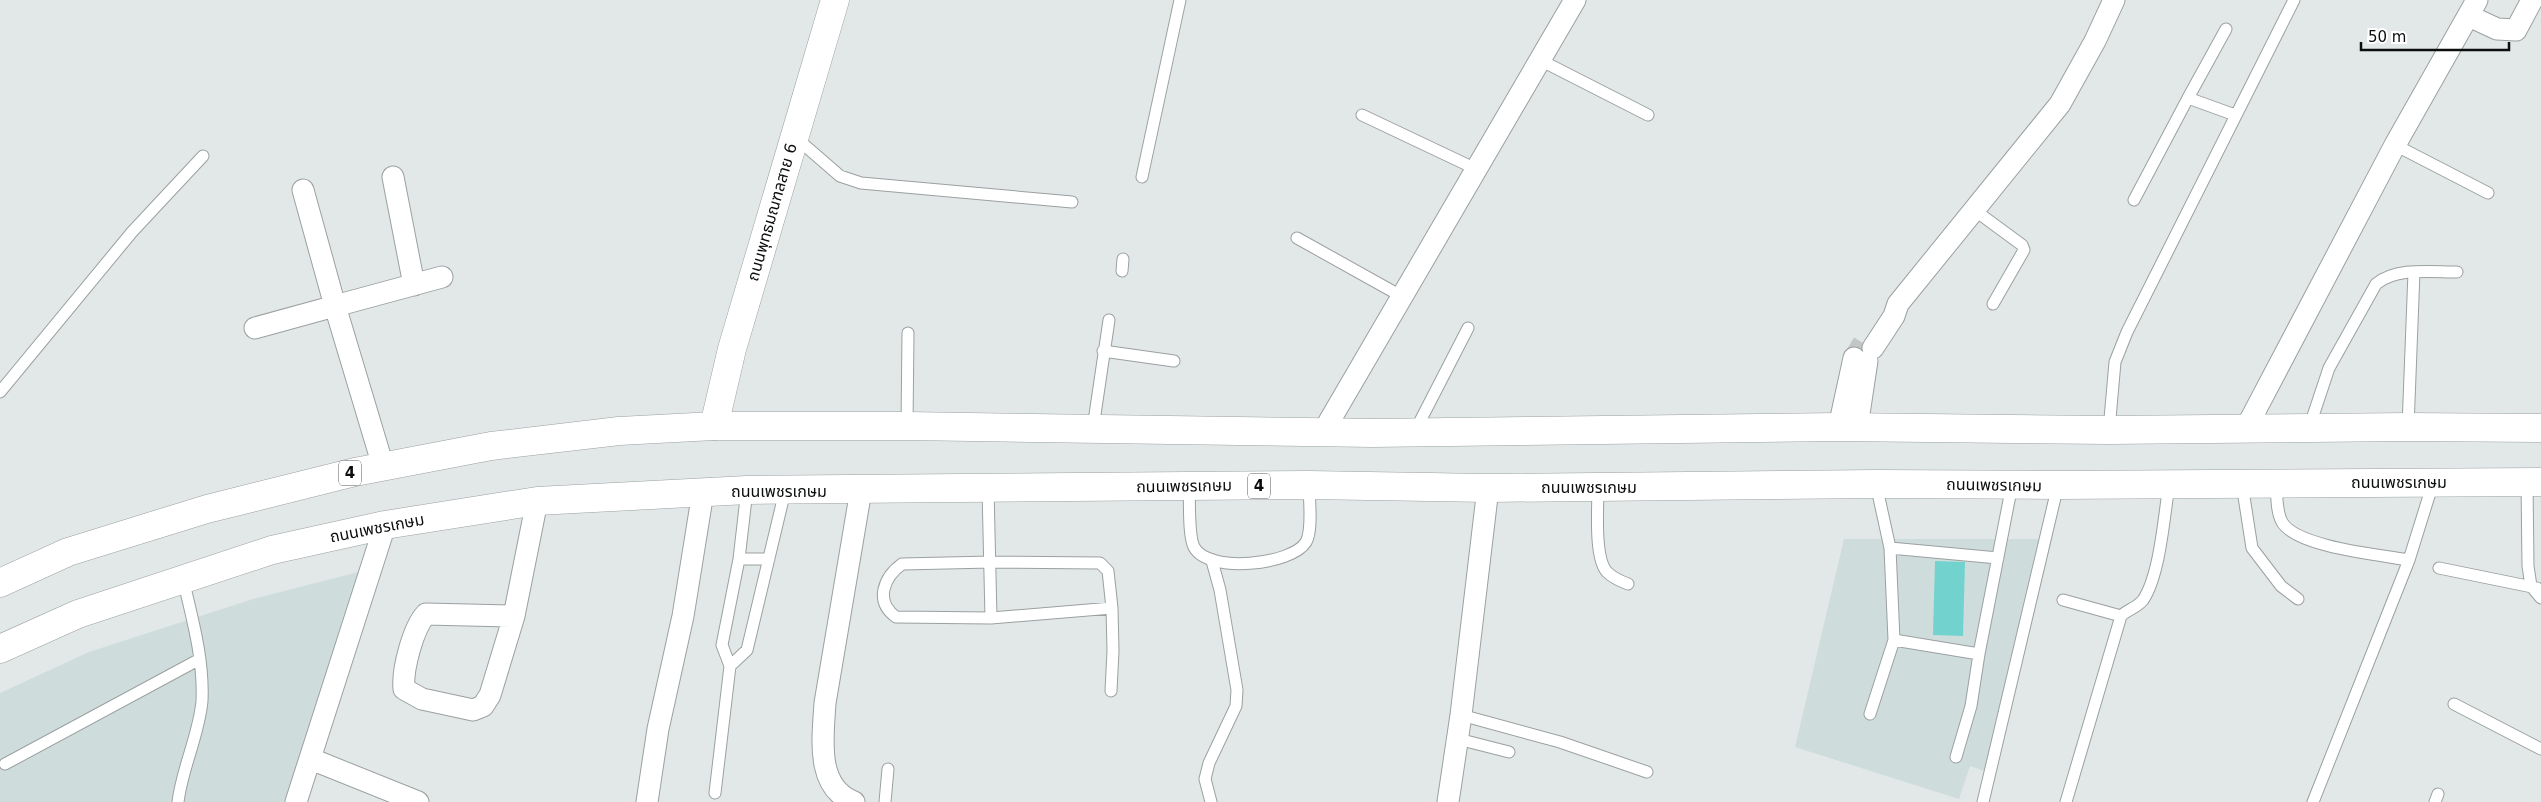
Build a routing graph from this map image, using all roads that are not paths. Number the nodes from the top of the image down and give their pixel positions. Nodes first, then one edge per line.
1 (835, 0) edge
2 (1180, 0) edge
3 (1575, 0) edge
4 (2114, 0) edge
5 (2294, 0) edge
6 (2532, 0) edge
7 (2473, 8) edge
8 (2226, 29) dead end
9 (1540, 60) junction
10 (2188, 98) junction
11 (1362, 115) dead end
12 (1648, 115) dead end
13 (2235, 115) junction
14 (795, 136) junction
15 (2395, 145) junction
16 (203, 156) dead end
17 (1476, 169) junction
18 (393, 176) dead end
19 (1142, 177) dead end
20 (303, 190) dead end
21 (2488, 193) dead end
22 (2134, 200) dead end
23 (1072, 202) dead end
24 (1973, 209) junction
25 (1297, 238) dead end
26 (2414, 272) junction
27 (2457, 272) dead end
28 (442, 278) dead end
29 (414, 285) junction
30 (1402, 296) junction
31 (1993, 304) dead end
32 (335, 306) junction
33 (1109, 320) dead end
34 (255, 328) dead end
35 (1468, 328) dead end
36 (908, 333) dead end
37 (1103, 351) junction
38 (1174, 361) dead end
39 (0, 392) edge
40 (714, 426) junction
41 (907, 426) junction
42 (1848, 427) junction
43 (2408, 427) junction
44 (1093, 428) junction
45 (2246, 428) junction
46 (2309, 428) junction
47 (2541, 428) edge
48 (2109, 430) junction
49 (1323, 432) junction
50 (1414, 433) junction
51 (383, 466) junction
52 (2434, 482) junction
53 (2534, 482) edge
54 (2276, 483) junction
55 (1876, 484) junction
56 (2012, 484) junction
57 (2242, 484) junction
58 (1309, 485) junction
59 (2058, 485) junction
60 (2169, 485) junction
61 (1189, 486) junction
62 (1598, 487) junction
63 (988, 488) junction
64 (1488, 488) junction
65 (747, 490) junction
66 (861, 490) junction
67 (785, 491) junction
68 (703, 492) junction
69 (538, 501) junction
70 (384, 525) junction
71 (1890, 548) junction
72 (991, 558) junction
73 (1998, 558) junction
74 (739, 559) junction
75 (769, 559) junction
76 (2409, 560) junction
77 (1212, 561) junction
78 (2439, 568) dead end
79 (183, 579) junction
80 (0, 583) edge
81 (1628, 584) dead end
82 (2536, 587) edge
83 (2541, 598) edge
84 (2298, 599) dead end
85 (2063, 600) dead end
86 (1112, 608) junction
87 (514, 616) junction
88 (2121, 616) junction
89 (991, 618) junction
90 (1894, 640) junction
91 (0, 649) edge
92 (1979, 654) junction
93 (200, 660) junction
94 (730, 666) junction
95 (1111, 691) dead end
96 (2454, 704) dead end
97 (1870, 714) dead end
98 (1461, 715) junction
99 (1458, 739) junction
100 (2541, 749) edge
101 (1509, 752) dead end
102 (1956, 757) dead end
103 (311, 759) junction
104 (5, 764) dead end
105 (888, 769) dead end
106 (1647, 772) dead end
107 (715, 793) dead end
108 (178, 802) edge
109 (296, 802) edge
110 (418, 802) edge
111 (646, 802) edge
112 (854, 802) edge
113 (885, 802) edge
114 (1211, 802) edge
115 (1448, 802) edge
116 (1983, 802) edge
117 (2066, 802) edge
118 (2313, 802) edge

1 - 14 main road, ถนนพุทธมณฑลสาย 6
2 - 19 lane
3 - 9 street
4 - 24 street
5 - 13 lane
6 - 7 street
7 - 15 street
8 - 10 lane
9 - 12 lane
9 - 17 street
10 - 13 lane
10 - 22 lane
11 - 17 lane
13 - 48 lane
14 - 23 lane
14 - 40 main road, ถนนพุทธมณฑลสาย 6
15 - 21 lane
15 - 45 street
16 - 39 lane
17 - 30 street
18 - 29 street
20 - 32 street
24 - 31 lane
24 - 42 street
25 - 30 lane
26 - 27 lane
26 - 43 lane
26 - 46 lane
28 - 29 street
29 - 32 street
30 - 49 street
32 - 34 street
32 - 51 street
33 - 37 lane
35 - 50 lane
36 - 41 lane
37 - 38 lane
37 - 44 lane
40 - 41 main road, 4
40 - 51 main road, 4
41 - 44 main road, 4
42 - 48 main road, 4
42 - 50 main road, 4
43 - 46 main road, 4
43 - 47 main road, 4
44 - 49 main road, 4
45 - 46 main road, 4
45 - 48 main road, 4
49 - 50 main road, 4
51 - 80 main road, 4
52 - 53 main road, ถนนเพชรเกษม / 4
52 - 54 main road, ถนนเพชรเกษม / 4
52 - 76 lane
53 - 82 lane
54 - 57 main road, ถนนเพชรเกษม / 4
54 - 76 lane
55 - 56 main road, ถนนเพชรเกษม / 4
55 - 62 main road, ถนนเพชรเกษม / 4
55 - 71 lane
56 - 59 main road, ถนนเพชรเกษม / 4
56 - 73 lane
57 - 60 main road, ถนนเพชรเกษม / 4
57 - 84 lane
58 - 61 main road, ถนนเพชรเกษม / 4
58 - 64 main road, ถนนเพชรเกษม / 4
58 - 77 lane
59 - 60 main road, ถนนเพชรเกษม / 4
59 - 116 lane
60 - 88 lane
61 - 63 main road, ถนนเพชรเกษม / 4
61 - 77 lane
62 - 64 main road, ถนนเพชรเกษม / 4
62 - 81 lane
63 - 66 main road, ถนนเพชรเกษม / 4
63 - 72 lane
64 - 98 street
65 - 67 main road, ถนนเพชรเกษม / 4
65 - 68 main road, ถนนเพชรเกษม / 4
65 - 74 lane
66 - 67 main road, ถนนเพชรเกษม / 4
66 - 112 street
67 - 75 lane
68 - 69 main road, ถนนเพชรเกษม / 4
68 - 111 street
69 - 70 main road, ถนนเพชรเกษม / 4
69 - 87 street
70 - 79 main road, ถนนเพชรเกษม / 4
70 - 103 street
71 - 73 lane
71 - 90 lane
72 - 86 lane
72 - 89 lane
72 - 89 lane
73 - 92 lane
74 - 75 lane
74 - 94 lane
75 - 94 lane
76 - 118 lane
77 - 114 lane
78 - 82 lane
79 - 91 main road, ถนนเพชรเกษม / 4
79 - 93 lane
82 - 83 lane
85 - 88 lane
86 - 89 lane
86 - 95 lane
87 - 87 street
88 - 117 lane
90 - 92 lane
90 - 97 lane
92 - 102 lane
93 - 104 lane
93 - 108 lane
94 - 107 lane
96 - 100 lane
98 - 99 street
98 - 106 lane
99 - 101 lane
99 - 115 street
103 - 109 street
103 - 110 street
105 - 113 lane

